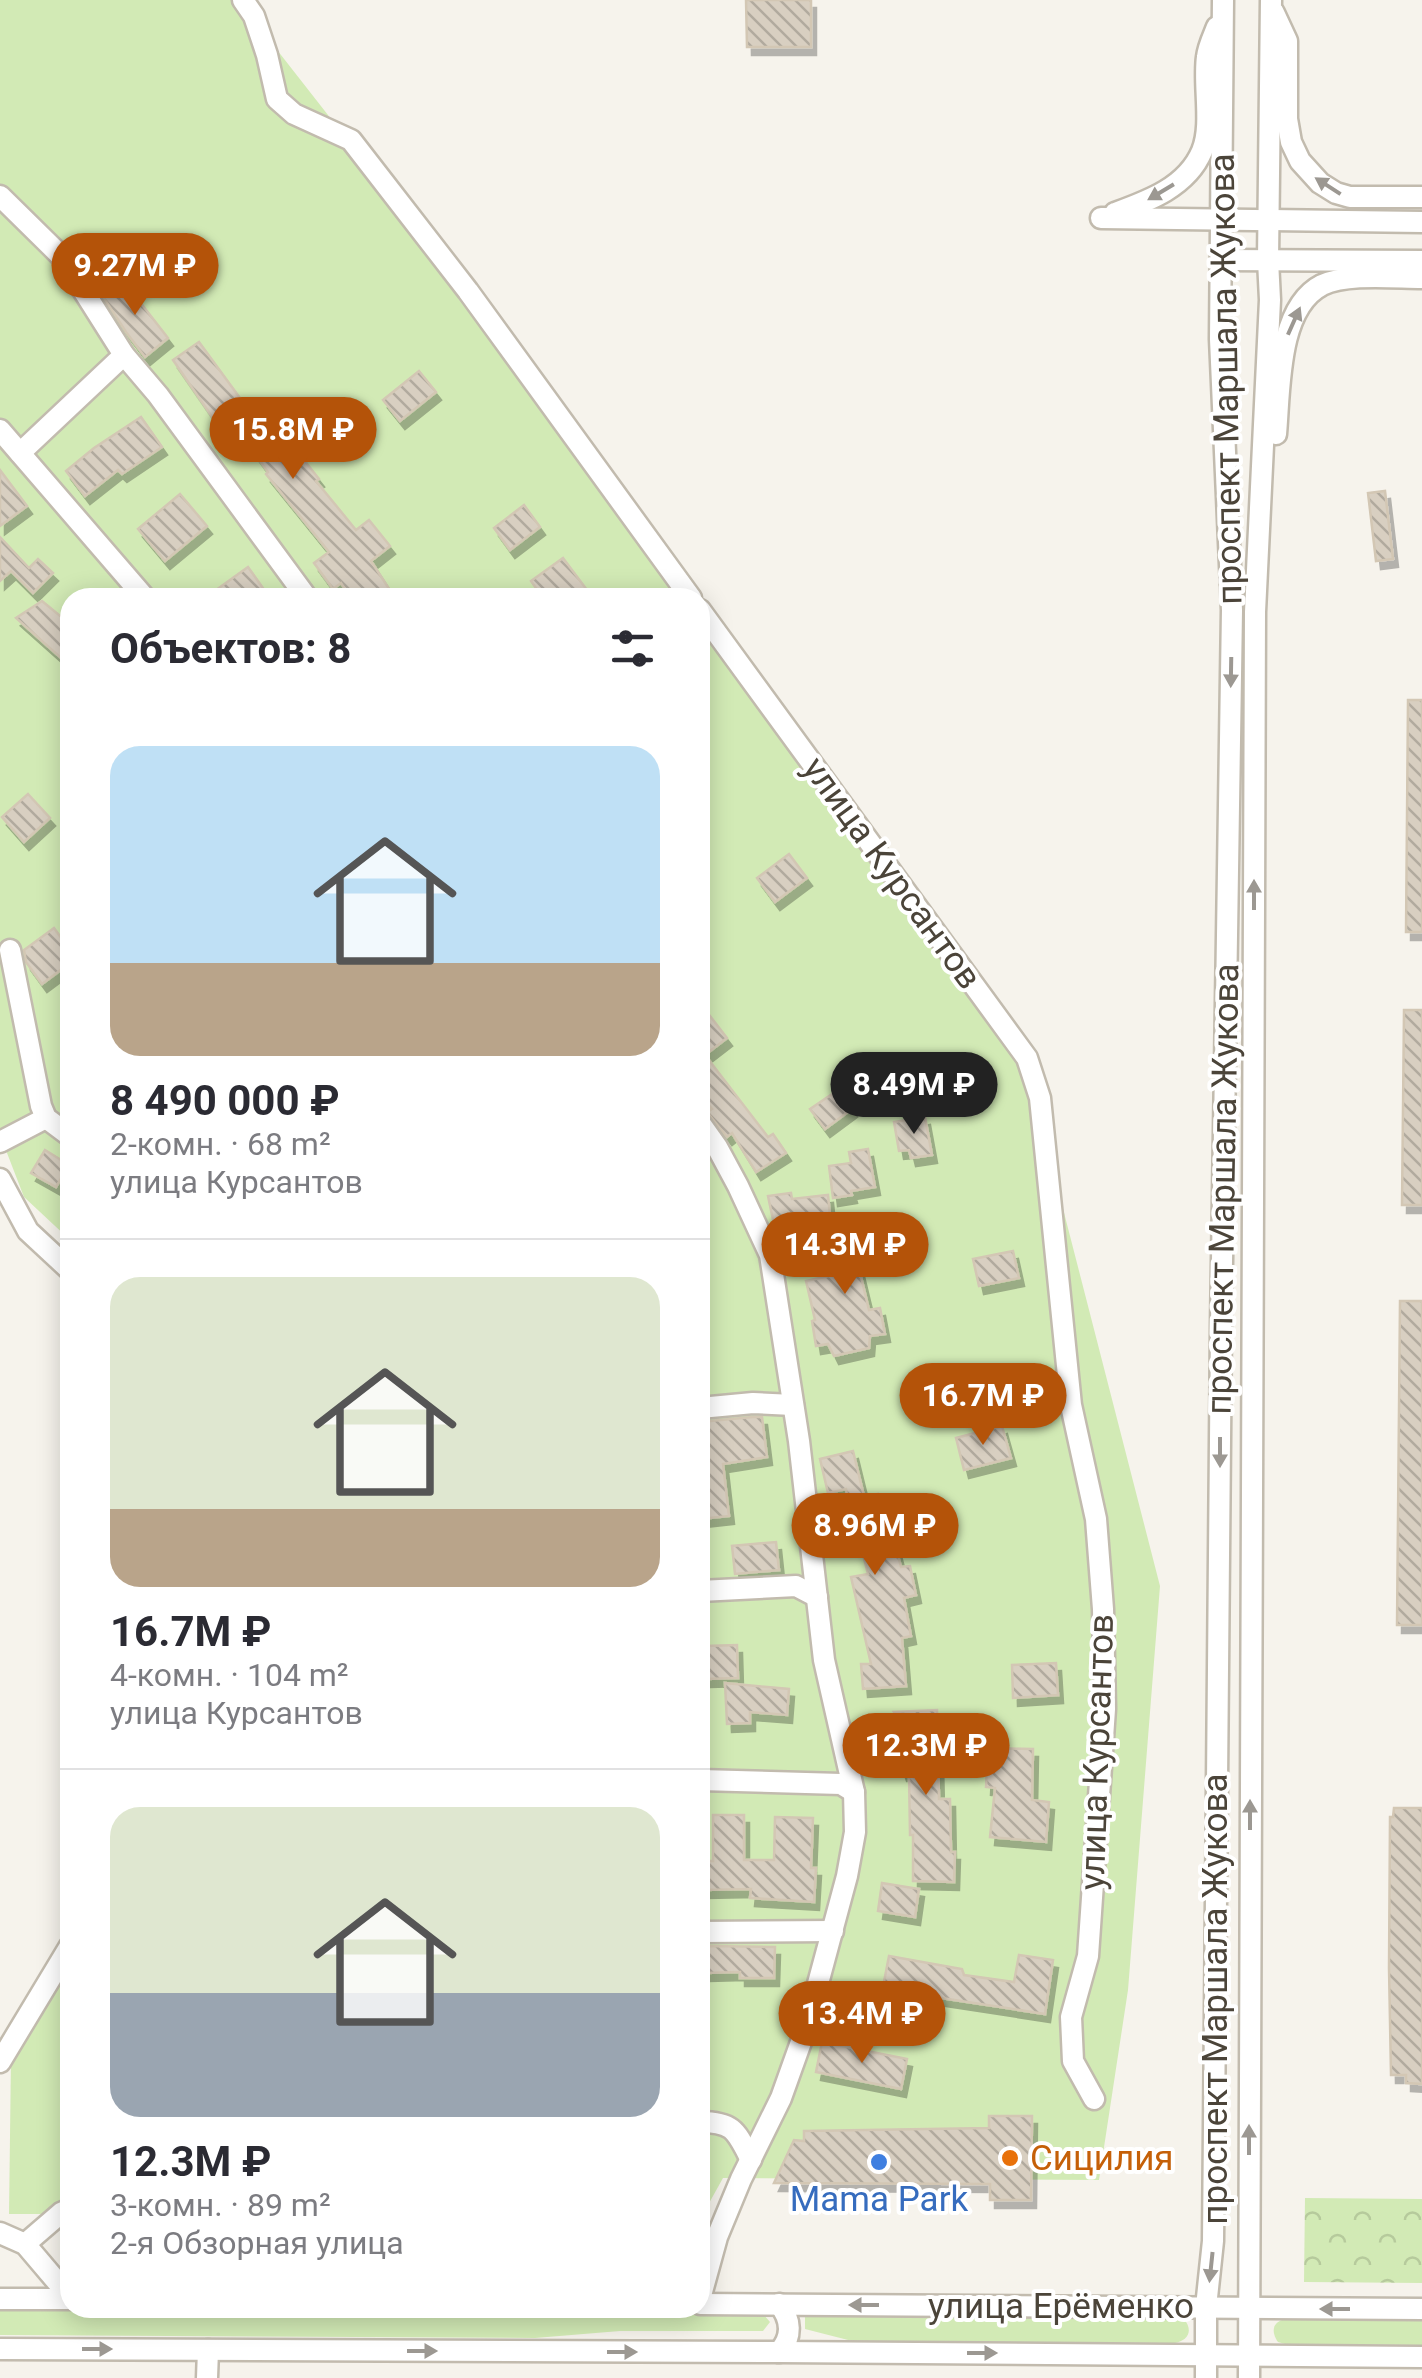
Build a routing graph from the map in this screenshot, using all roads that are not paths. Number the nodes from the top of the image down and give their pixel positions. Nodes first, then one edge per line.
1 (243, 0) edge
2 (1270, 3) edge
3 (1222, 6) edge
4 (0, 196) edge
5 (1422, 197) edge
6 (1221, 221) junction
7 (1269, 221) junction
8 (1422, 222) edge
9 (1221, 260) junction
10 (1268, 260) junction
11 (1422, 261) edge
12 (1422, 278) edge
13 (124, 354) junction
14 (0, 430) edge
15 (20, 453) junction
16 (1262, 482) junction
17 (136, 588) edge
18 (300, 588) edge
19 (684, 588) edge
20 (710, 624) edge
21 (10, 950) dead end
22 (46, 1118) junction
23 (60, 1128) edge
24 (710, 1137) edge
25 (0, 1142) edge
26 (0, 1180) edge
27 (60, 1261) edge
28 (793, 1405) junction
29 (710, 1407) edge
30 (710, 1590) edge
31 (817, 1597) junction
32 (710, 1780) edge
33 (854, 1792) junction
34 (832, 1931) junction
35 (710, 1932) edge
36 (60, 1963) edge
37 (0, 2062) edge
38 (1094, 2099) dead end
39 (710, 2122) edge
40 (750, 2160) junction
41 (60, 2217) edge
42 (0, 2233) edge
43 (25, 2244) junction
44 (710, 2263) edge
45 (60, 2286) edge
46 (0, 2298) edge
47 (60, 2298) edge
48 (710, 2301) edge
49 (779, 2304) junction
50 (1206, 2307) junction
51 (1248, 2308) junction
52 (1422, 2310) edge
53 (0, 2349) edge
54 (208, 2350) junction
55 (779, 2352) junction
56 (1207, 2356) junction
57 (1248, 2356) junction
58 (1422, 2357) edge
59 (207, 2378) edge
60 (1206, 2378) edge
61 (1249, 2378) edge

1 - 19 street
5 -> 2 street
2 - 7 street, проспект Маршала Жукова
3 - 6 street, проспект Маршала Жукова
3 -> 6 street
4 - 13 street
6 - 7 street
6 - 9 street, проспект Маршала Жукова
7 - 8 street
7 - 10 street, проспект Маршала Жукова
9 - 10 street
9 -> 50 street, проспект Маршала Жукова
10 - 11 street
10 - 16 street, проспект Маршала Жукова
16 -> 12 street
13 - 15 street
13 - 18 street
14 - 15 street
15 - 17 street
51 -> 16 street, проспект Маршала Жукова
20 - 38 street, улица Курсантов
21 - 22 street
22 - 23 street
22 - 25 street
24 - 28 street
26 - 27 street
28 - 29 street
28 - 31 street
30 - 31 street
31 - 33 street
32 - 33 street
33 - 34 street
34 - 35 street
34 - 40 street
36 - 37 street
39 - 40 street
40 - 44 street
41 - 43 street
42 - 43 street
43 - 45 street
46 - 47 street
48 - 49 street, улица Ерёменко
50 -> 49 street, улица Ерёменко
49 - 55 street
50 - 51 street, улица Ерёменко
50 - 56 street, проспект Маршала Жукова
52 -> 51 street, улица Ерёменко
51 - 57 street, проспект Маршала Жукова
53 -> 54 street, улица Ерёменко
54 -> 55 street, улица Ерёменко
54 - 59 street
55 -> 56 street, улица Ерёменко
56 - 57 street, улица Ерёменко
56 - 60 street, проспект Маршала Жукова
57 - 58 street, улица Ерёменко
57 - 61 street, проспект Маршала Жукова

